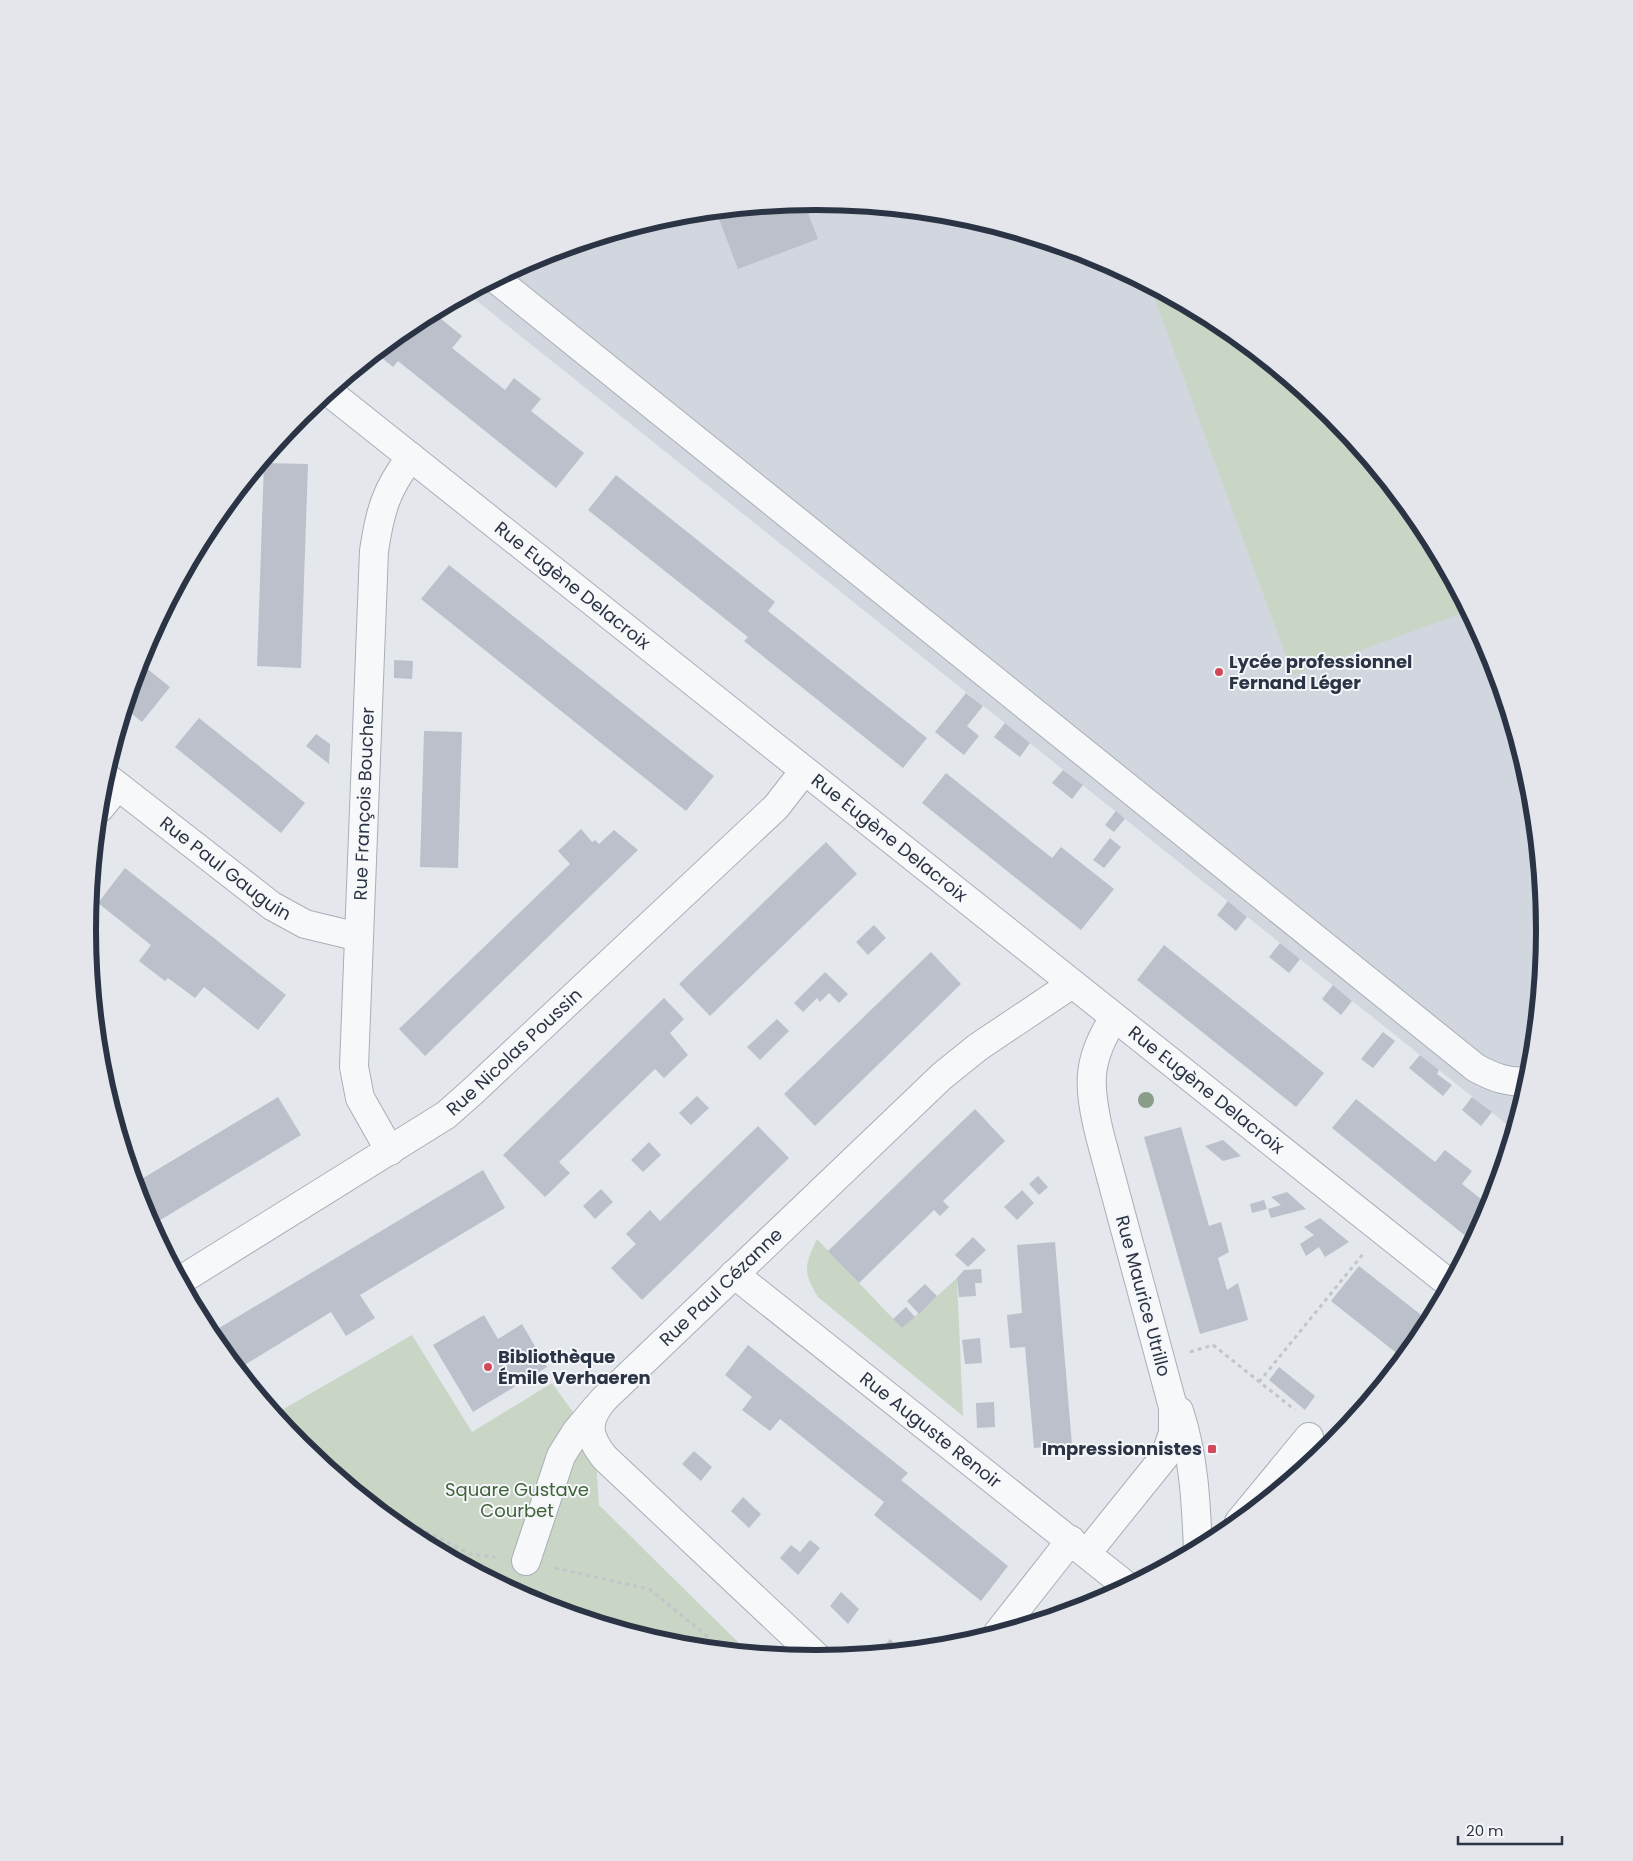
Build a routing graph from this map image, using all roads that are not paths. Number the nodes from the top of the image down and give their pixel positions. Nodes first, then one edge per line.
1 (501, 283) edge
2 (334, 396) edge
3 (411, 457) junction
4 (804, 771) junction
5 (112, 782) edge
6 (359, 937) junction
7 (1072, 984) junction
8 (1114, 1018) junction
9 (1520, 1082) edge
10 (390, 1151) junction
11 (734, 1274) junction
12 (185, 1277) edge
13 (1446, 1280) edge
14 (1164, 1372) junction
15 (597, 1407) junction
16 (1306, 1426) road end
17 (1251, 1505) edge
18 (1197, 1541) edge
19 (1079, 1546) junction
20 (526, 1561) road end
21 (1122, 1582) edge
22 (1005, 1625) edge
23 (810, 1651) edge

1 - 9 street
2 - 3 street, Rue Eugène Delacroix
3 - 4 street, Rue Eugène Delacroix
3 - 6 street, Rue François Boucher
4 - 7 street, Rue Eugène Delacroix
4 - 10 street, Rue Nicolas Poussin
5 - 6 street, Rue Paul Gauguin
6 - 10 street, Rue François Boucher
7 - 8 street, Rue Eugène Delacroix
7 - 11 street, Rue Paul Cézanne
8 - 13 street, Rue Eugène Delacroix
8 - 14 street, Rue Maurice Utrillo
10 - 12 street, Rue Nicolas Poussin
11 - 15 street, Rue Paul Cézanne
11 - 19 street, Rue Auguste Renoir
14 - 18 street
14 - 19 street, Rue Maurice Utrillo
15 - 20 street, Rue Paul Cézanne
15 - 23 street
16 - 17 street
19 - 21 street, Rue Auguste Renoir
19 - 22 street, Rue Maurice Utrillo

